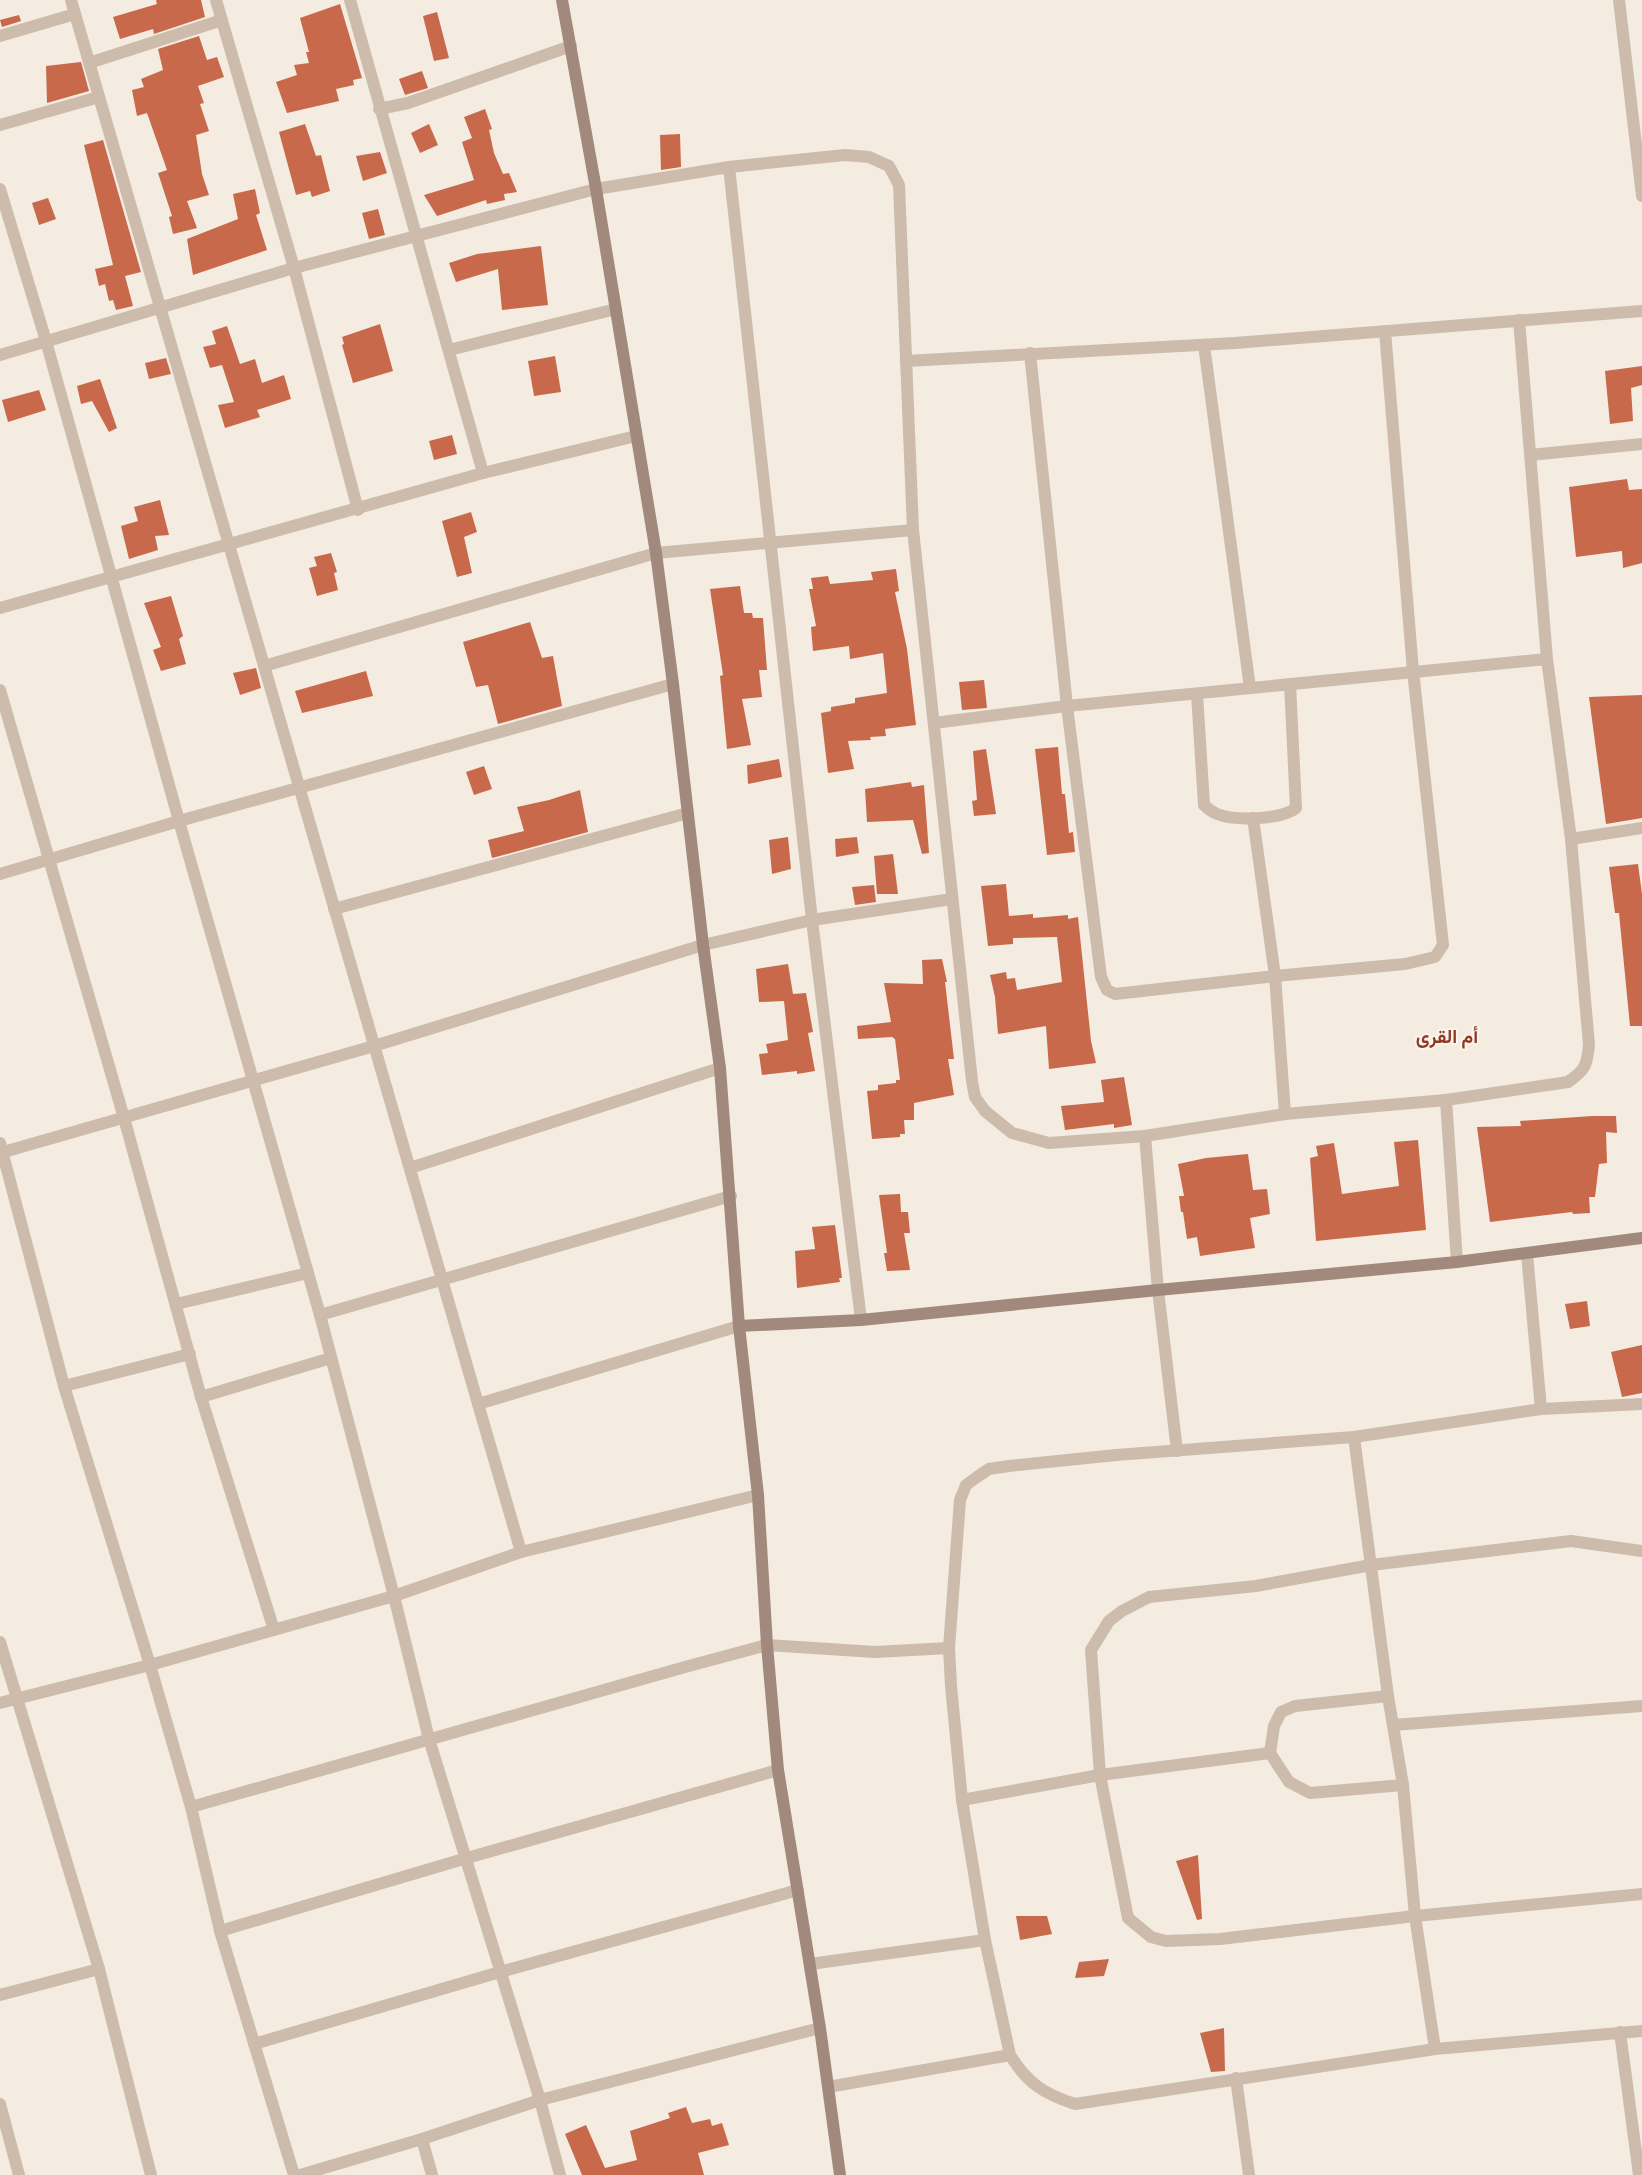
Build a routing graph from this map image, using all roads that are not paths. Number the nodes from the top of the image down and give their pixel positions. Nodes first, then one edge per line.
1 (71, 0) edge
2 (216, 0) edge
3 (350, 0) edge
4 (562, 0) edge
5 (1619, 0) edge
6 (75, 14) junction
7 (222, 20) junction
8 (0, 36) edge
9 (570, 46) junction
10 (89, 63) junction
11 (99, 97) junction
12 (380, 109) junction
13 (0, 125) edge
14 (1639, 145) edge
15 (729, 167) junction
16 (0, 189) edge
17 (596, 189) junction
18 (1642, 196) edge
19 (415, 238) junction
20 (294, 268) junction
21 (160, 309) junction
22 (616, 309) junction
23 (1642, 311) edge
24 (1519, 320) junction
25 (1385, 331) junction
26 (46, 341) junction
27 (1204, 345) junction
28 (449, 350) junction
29 (1030, 352) junction
30 (0, 355) edge
31 (906, 361) junction
32 (636, 436) junction
33 (1642, 444) edge
34 (1530, 455) junction
35 (483, 474) junction
36 (358, 510) junction
37 (913, 530) junction
38 (771, 543) junction
39 (229, 544) junction
40 (656, 553) junction
41 (111, 576) junction
42 (0, 608) edge
43 (1547, 659) junction
44 (264, 666) junction
45 (1413, 671) junction
46 (673, 684) junction
47 (1290, 684) junction
48 (1250, 688) junction
49 (0, 690) edge
50 (1197, 694) junction
51 (1067, 706) junction
52 (934, 723) junction
53 (299, 788) junction
54 (688, 813) junction
55 (1253, 818) junction
56 (179, 821) junction
57 (1642, 828) edge
58 (1571, 839) junction
59 (50, 859) junction
60 (0, 874) edge
61 (952, 899) junction
62 (334, 909) junction
63 (812, 920) junction
64 (704, 945) junction
65 (1275, 976) junction
66 (374, 1046) junction
67 (720, 1068) junction
68 (253, 1081) junction
69 (1446, 1100) junction
70 (1285, 1114) junction
71 (124, 1118) junction
72 (1145, 1136) junction
73 (1, 1150) edge
74 (410, 1168) junction
75 (731, 1196) junction
76 (1642, 1238) edge
77 (1527, 1254) junction
78 (1458, 1262) junction
79 (308, 1273) junction
80 (442, 1280) junction
81 (1158, 1290) junction
82 (176, 1304) junction
83 (320, 1315) junction
84 (860, 1320) junction
85 (739, 1326) junction
86 (190, 1354) junction
87 (331, 1358) junction
88 (64, 1386) junction
89 (202, 1397) junction
90 (478, 1404) junction
91 (1642, 1404) edge
92 (1541, 1409) junction
93 (1354, 1437) junction
94 (1176, 1451) junction
95 (758, 1495) junction
96 (1642, 1551) edge
97 (521, 1552) junction
98 (1371, 1564) junction
99 (394, 1596) junction
100 (274, 1630) junction
101 (0, 1642) edge
102 (767, 1646) junction
103 (949, 1648) junction
104 (150, 1665) junction
105 (1388, 1696) junction
106 (16, 1698) junction
107 (0, 1703) edge
108 (1642, 1706) edge
109 (1393, 1726) junction
110 (429, 1739) junction
111 (1270, 1753) junction
112 (778, 1770) junction
113 (1100, 1775) junction
114 (1403, 1785) junction
115 (962, 1800) junction
116 (190, 1807) junction
117 (467, 1858) junction
118 (798, 1890) junction
119 (1642, 1894) edge
120 (1415, 1916) junction
121 (220, 1931) junction
122 (985, 1940) junction
123 (810, 1964) junction
124 (99, 1969) junction
125 (500, 1972) junction
126 (0, 1995) edge
127 (820, 2028) junction
128 (1642, 2030) edge
129 (1620, 2032) junction
130 (254, 2044) junction
131 (1435, 2049) junction
132 (1010, 2055) junction
133 (1236, 2078) junction
134 (828, 2087) junction
135 (540, 2100) junction
136 (0, 2104) edge
137 (422, 2139) junction
138 (19, 2175) edge
139 (151, 2175) edge
140 (294, 2175) edge
141 (300, 2175) edge
142 (432, 2175) edge
143 (560, 2175) edge
144 (840, 2175) edge
145 (1249, 2175) edge
146 (1638, 2175) edge

1 - 6 street
2 - 7 street
3 - 12 street
4 - 9 street
5 - 14 street
6 - 8 street
6 - 10 street
7 - 10 street
7 - 20 street
9 - 12 street
9 - 17 street
10 - 11 street
11 - 13 street
11 - 21 street
12 - 19 street
14 - 18 street
15 - 17 street
15 - 31 street
15 - 38 street
16 - 26 street
17 - 19 street
17 - 22 street
19 - 20 street
19 - 28 street
20 - 21 street
20 - 36 street
21 - 26 street
21 - 39 street
22 - 28 street
22 - 32 street
23 - 24 street
24 - 25 street
24 - 34 street
25 - 27 street
25 - 45 street
26 - 30 street
26 - 41 street
27 - 29 street
27 - 48 street
28 - 35 street
29 - 31 street
29 - 51 street
31 - 37 street
32 - 35 street
32 - 40 street
33 - 34 street
34 - 43 street
35 - 36 street
36 - 39 street
37 - 38 street
37 - 52 street
38 - 40 street
38 - 63 street
39 - 41 street
39 - 44 street
40 - 44 street
40 - 46 street
41 - 42 street
41 - 56 street
43 - 45 street
43 - 58 street
44 - 53 street
45 - 47 street
45 - 65 street
46 - 53 street
46 - 54 street
47 - 48 street
47 - 55 street
48 - 50 street
49 - 59 street
50 - 51 street
50 - 55 street
51 - 52 street
51 - 65 street
52 - 61 street
53 - 56 street
53 - 62 street
54 - 62 street
54 - 64 street
55 - 65 street
56 - 59 street
56 - 68 street
57 - 58 street
58 - 69 street
59 - 60 street
59 - 71 street
61 - 63 street
61 - 72 street
62 - 66 street
63 - 64 street
63 - 84 street
64 - 66 street
64 - 67 street
65 - 70 street
66 - 68 street
66 - 74 street
67 - 74 street
67 - 75 street
68 - 71 street
68 - 79 street
69 - 70 street
69 - 78 street
70 - 72 street
71 - 73 street
71 - 82 street
72 - 81 street
73 - 88 street
74 - 80 street
75 - 80 street
75 - 85 street
76 - 77 street
77 - 78 street
77 - 92 street
78 - 81 street
79 - 82 street
79 - 83 street
80 - 83 street
80 - 90 street
81 - 84 street
81 - 94 street
82 - 86 street
83 - 87 street
84 - 85 street
85 - 90 street
85 - 95 street
86 - 88 street
86 - 89 street
87 - 89 street
87 - 99 street
88 - 104 street
89 - 100 street
90 - 97 street
91 - 92 street
92 - 93 street
93 - 94 street
93 - 98 street
94 - 103 street
95 - 97 street
95 - 102 street
96 - 98 street
97 - 99 street
98 - 105 street
98 - 113 street
99 - 100 street
99 - 110 street
100 - 104 street
101 - 106 street
102 - 103 street
102 - 110 street
102 - 112 street
103 - 115 street
104 - 106 street
104 - 116 street
105 - 109 street
105 - 111 street
106 - 107 street
106 - 124 street
108 - 109 street
109 - 114 street
110 - 116 street
110 - 117 street
111 - 113 street
111 - 114 street
112 - 117 street
112 - 118 street
113 - 115 street
113 - 120 street
114 - 120 street
115 - 122 street
116 - 121 street
117 - 121 street
117 - 125 street
118 - 123 street
118 - 125 street
119 - 120 street
120 - 131 street
121 - 130 street
122 - 123 street
122 - 132 street
123 - 127 street
124 - 126 street
124 - 139 street
125 - 130 street
125 - 135 street
127 - 134 street
127 - 135 street
128 - 129 street
129 - 131 street
129 - 146 street
130 - 140 street
131 - 133 street
132 - 133 street
132 - 134 street
133 - 145 street
134 - 144 street
135 - 137 street
135 - 143 street
136 - 138 street
137 - 141 street
137 - 142 street

